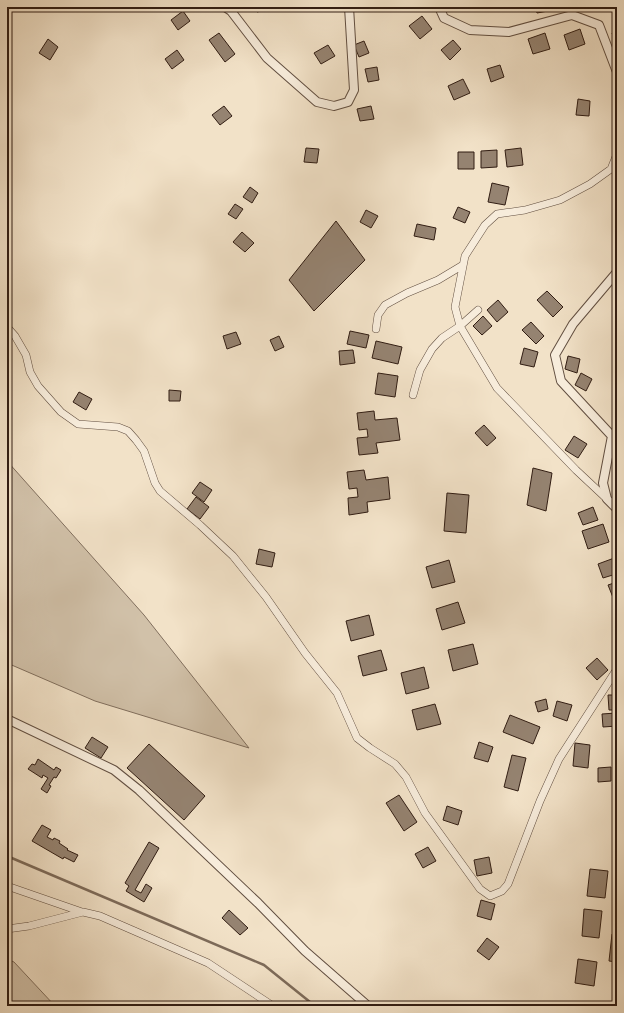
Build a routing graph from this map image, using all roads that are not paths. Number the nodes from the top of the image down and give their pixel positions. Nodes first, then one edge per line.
1 (225, 7) edge
2 (349, 7) edge
3 (439, 7) edge
4 (617, 72) edge
5 (617, 154) edge
6 (463, 265) junction
7 (617, 272) edge
8 (478, 310) dead end
9 (460, 326) junction
10 (7, 327) edge
11 (376, 329) dead end
12 (413, 395) dead end
13 (607, 499) junction
14 (617, 509) edge
15 (617, 668) edge
16 (7, 719) edge
17 (7, 886) edge
18 (83, 912) junction
19 (7, 929) edge
20 (273, 1006) edge
21 (368, 1006) edge

1 - 2 street
3 - 4 street
5 - 6 street
6 - 9 street
6 - 11 street
7 - 13 street
8 - 9 street
9 - 12 street
9 - 13 street
10 - 15 street
13 - 14 street
16 - 21 street
17 - 18 street
18 - 19 street
18 - 20 street

